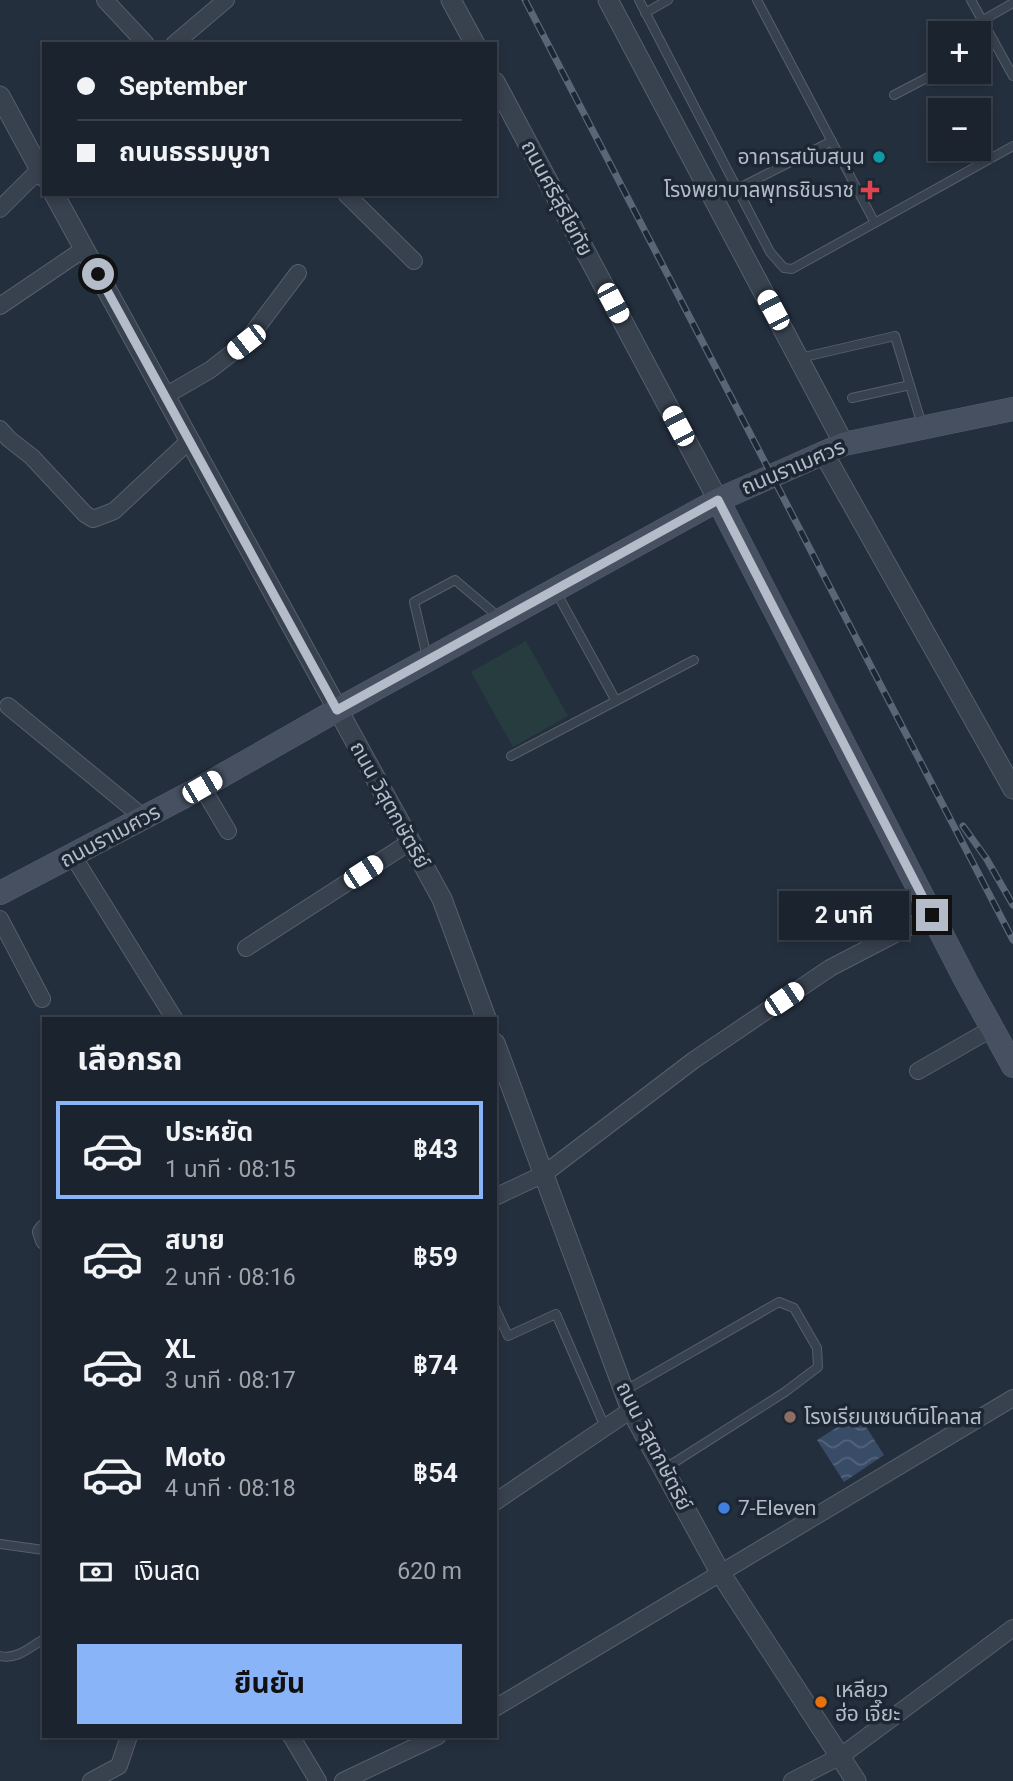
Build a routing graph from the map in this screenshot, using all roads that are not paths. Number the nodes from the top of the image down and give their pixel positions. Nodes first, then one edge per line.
1 (105, 0) edge
2 (226, 0) edge
3 (451, 0) edge
4 (608, 0) edge
5 (639, 0) edge
6 (668, 0) edge
7 (757, 0) edge
8 (971, 0) edge
9 (1013, 3) edge
10 (645, 13) junction
11 (982, 20) junction
12 (182, 41) edge
13 (994, 41) junction
14 (144, 42) edge
15 (474, 42) edge
16 (991, 43) edge
17 (1013, 76) edge
18 (928, 77) edge
19 (497, 86) edge
20 (894, 95) dead end
21 (0, 96) edge
22 (832, 141) junction
23 (1013, 146) edge
24 (42, 170) edge
25 (737, 189) junction
26 (55, 196) edge
27 (348, 196) edge
28 (0, 209) edge
29 (875, 223) junction
30 (84, 249) junction
31 (414, 261) dead end
32 (298, 273) dead end
33 (0, 306) edge
34 (798, 358) junction
35 (910, 385) junction
36 (165, 397) junction
37 (852, 398) dead end
38 (1013, 409) edge
39 (922, 428) junction
40 (0, 429) edge
41 (189, 440) junction
42 (844, 444) junction
43 (822, 452) junction
44 (718, 500) junction
45 (555, 590) junction
46 (502, 619) junction
47 (428, 660) junction
48 (694, 660) dead end
49 (616, 701) junction
50 (8, 706) dead end
51 (337, 710) junction
52 (512, 756) dead end
53 (202, 787) junction
54 (1013, 789) edge
55 (144, 818) junction
56 (228, 831) dead end
57 (410, 842) junction
58 (73, 856) junction
59 (0, 893) edge
60 (932, 915) junction
61 (0, 919) edge
62 (246, 948) dead end
63 (42, 999) dead end
64 (173, 1017) edge
65 (486, 1017) edge
66 (992, 1028) junction
67 (497, 1048) edge
68 (1013, 1066) edge
69 (918, 1071) dead end
70 (544, 1174) junction
71 (497, 1196) edge
72 (497, 1312) edge
73 (1013, 1398) edge
74 (628, 1400) junction
75 (605, 1427) junction
76 (664, 1469) junction
77 (497, 1501) edge
78 (0, 1544) edge
79 (42, 1550) edge
80 (721, 1574) junction
81 (1013, 1628) edge
82 (42, 1640) edge
83 (0, 1656) edge
84 (497, 1707) edge
85 (128, 1738) edge
86 (291, 1738) edge
87 (434, 1738) edge
88 (841, 1756) junction
89 (119, 1766) junction
90 (91, 1781) edge
91 (128, 1781) edge
92 (317, 1781) edge
93 (342, 1781) edge
94 (792, 1781) edge
95 (856, 1781) edge

1 - 14 street
2 - 12 street
3 - 15 street
4 - 34 street
5 - 10 lane
6 - 10 lane
7 - 22 lane
8 - 11 lane
9 - 11 lane
10 - 25 lane
11 - 13 lane
13 - 16 lane
13 - 17 lane
18 - 20 lane
19 - 44 street, ถนนศรีสุริโยทัย
21 - 24 street
22 - 25 lane
22 - 29 lane
23 - 29 lane
24 - 28 street
25 - 29 lane
26 - 30 street, ถนน วิสุตกษัตริย์
27 - 31 street
30 - 33 street
30 - 36 street, ถนน วิสุตกษัตริย์
32 - 36 street
34 - 35 lane
34 - 42 street
35 - 37 lane
35 - 39 lane
36 - 41 street, ถนน วิสุตกษัตริย์
38 - 39 main road, ถนนราเมศวร
39 - 42 main road, ถนนราเมศวร
40 - 41 street
41 - 51 street, ถนน วิสุตกษัตริย์
42 - 43 main road, ถนนราเมศวร
43 - 44 main road, ถนนราเมศวร
43 - 54 street
44 - 45 main road, ถนนราเมศวร
44 - 60 main road
45 - 46 main road, ถนนราเมศวร
45 - 49 lane
46 - 47 main road, ถนนราเมศวร
46 - 47 lane
47 - 51 main road, ถนนราเมศวร
48 - 49 lane
49 - 52 lane
50 - 55 street
51 - 53 main road, ถนนราเมศวร
51 - 57 street, ถนน วิสุตกษัตริย์
53 - 55 main road, ถนนราเมศวร
53 - 56 street
55 - 58 main road, ถนนราเมศวร
57 - 62 street
57 - 65 street, ถนน วิสุตกษัตริย์
58 - 59 main road, ถนนราเมศวร
58 - 64 street
60 - 66 main road
60 - 70 street
61 - 63 street
66 - 68 main road
66 - 69 street
67 - 70 street, ถนน วิสุตกษัตริย์
70 - 71 street
70 - 74 street, ถนน วิสุตกษัตริย์
72 - 75 lane
73 - 80 street
74 - 75 street
74 - 76 street, ถนน วิสุตกษัตริย์
74 - 76 lane
75 - 77 street
76 - 80 street, ถนน วิสุตกษัตริย์
78 - 79 lane
80 - 84 street
80 - 88 street, ถนน วิสุตกษัตริย์
81 - 88 street
82 - 83 lane
85 - 89 street
86 - 92 street
87 - 93 street
88 - 94 street
88 - 95 street, ถนน วิสุตกษัตริย์
89 - 90 street
89 - 91 street

